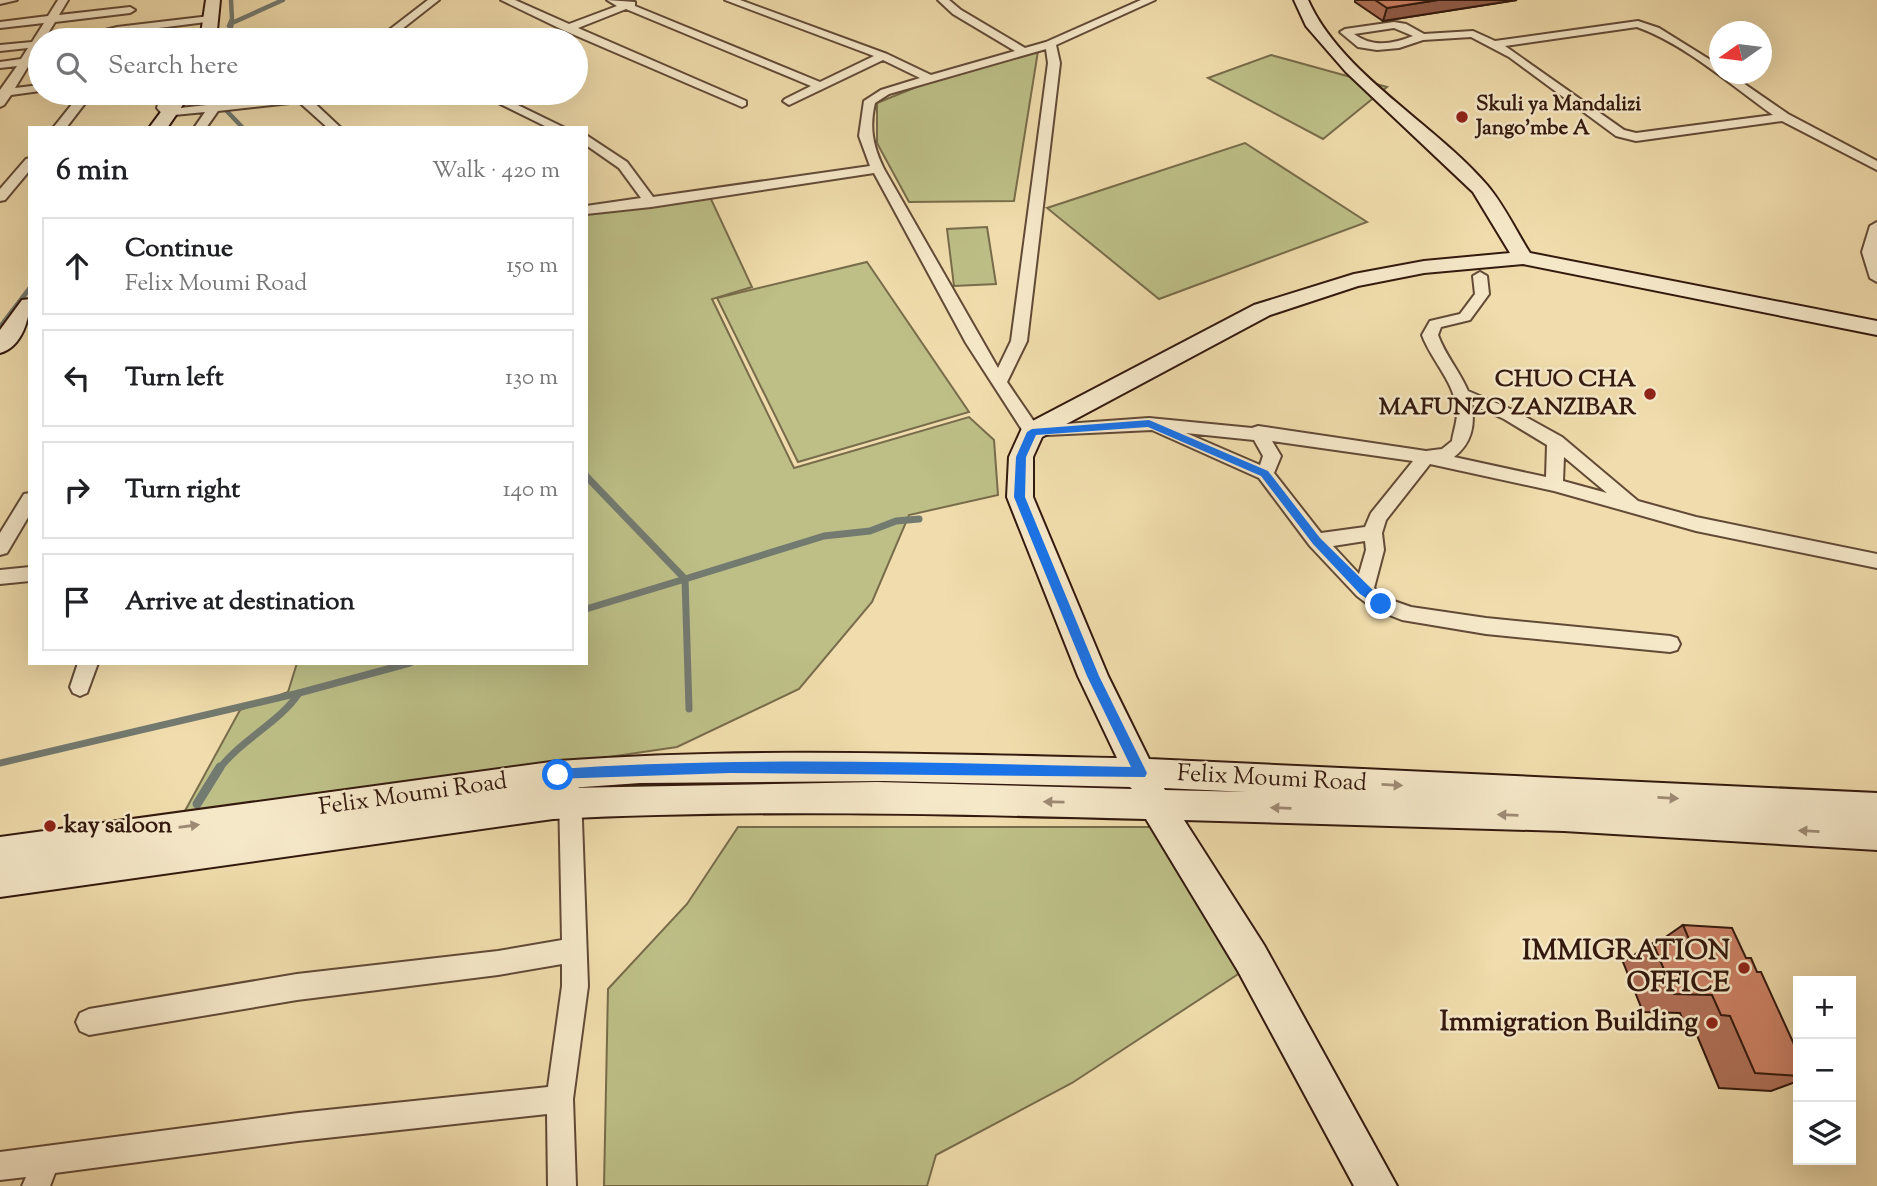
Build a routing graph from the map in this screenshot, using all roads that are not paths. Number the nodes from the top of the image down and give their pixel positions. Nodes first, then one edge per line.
1 (12, 0) edge
2 (63, 0) edge
3 (212, 0) edge
4 (434, 0) edge
5 (506, 0) edge
6 (612, 0) edge
7 (641, 0) edge
8 (730, 0) edge
9 (943, 0) edge
10 (1150, 0) edge
11 (1301, 0) edge
12 (0, 1) edge
13 (132, 5) edge
14 (625, 6) junction
15 (51, 18) junction
16 (210, 19) junction
17 (0, 24) edge
18 (46, 28) edge
19 (120, 28) edge
20 (157, 28) edge
21 (209, 28) edge
22 (397, 28) edge
23 (567, 28) joint
24 (588, 37) edge
25 (1422, 37) junction
26 (1050, 44) junction
27 (28, 45) edge
28 (1492, 45) junction
29 (0, 48) edge
30 (1023, 51) junction
31 (883, 56) junction
32 (28, 58) edge
33 (25, 62) junction
34 (28, 62) edge
35 (1709, 64) edge
36 (0, 65) edge
37 (906, 67) junction
38 (954, 71) junction
39 (929, 78) junction
40 (28, 83) edge
41 (1738, 84) edge
42 (820, 86) junction
43 (28, 89) edge
44 (4, 91) edge
45 (789, 101) dead end
46 (742, 103) dead end
47 (78, 105) edge
48 (164, 105) edge
49 (174, 105) edge
50 (228, 105) edge
51 (314, 105) edge
52 (510, 105) edge
53 (220, 106) junction
54 (168, 113) junction
55 (1784, 117) junction
56 (62, 126) edge
57 (159, 126) edge
58 (202, 126) edge
59 (333, 126) edge
60 (555, 126) edge
61 (588, 140) edge
62 (1877, 149) edge
63 (1853, 151) junction
64 (28, 164) edge
65 (1877, 166) edge
66 (878, 169) junction
67 (0, 197) edge
68 (651, 202) junction
69 (588, 210) edge
70 (1877, 226) edge
71 (1523, 258) junction
72 (1480, 276) dead end
73 (1877, 278) edge
74 (28, 308) edge
75 (1877, 328) edge
76 (0, 346) edge
77 (999, 382) junction
78 (1461, 394) junction
79 (1149, 424) junction
80 (1032, 432) junction
81 (1258, 432) junction
82 (1556, 441) junction
83 (1426, 457) junction
84 (1265, 474) junction
85 (1554, 485) junction
86 (28, 502) edge
87 (1634, 506) junction
88 (1373, 533) junction
89 (1317, 541) junction
90 (0, 548) edge
91 (1877, 561) edge
92 (28, 574) edge
93 (0, 577) edge
94 (1364, 591) junction
95 (1670, 644) dead end
96 (87, 665) edge
97 (80, 687) dead end
98 (1141, 773) junction
99 (570, 789) junction
100 (1155, 804) junction
101 (1560, 805) junction
102 (1877, 807) edge
103 (1633, 808) junction
104 (1877, 835) edge
105 (5, 866) edge
106 (573, 950) junction
107 (89, 1022) dead end
108 (560, 1099) junction
109 (0, 1166) edge
110 (41, 1173) edge
111 (562, 1186) edge
112 (1376, 1186) edge

1 - 12 street
2 - 15 street
3 - 16 main road
4 - 22 street
5 - 23 street
6 - 14 street
7 - 14 street
8 - 31 street
9 - 30 street
10 - 26 street
11 - 71 main road
13 - 15 street
13 - 19 street
14 - 23 street
14 - 42 street
15 - 17 street
15 - 18 street
16 - 20 street
16 - 21 main road
24 - 46 street
25 - 25 street
25 - 28 street
26 - 30 street
26 - 77 street
27 - 29 street
28 - 35 street
28 - 55 street
30 - 38 street
31 - 37 street
31 - 42 street
32 - 33 street
33 - 34 street
33 - 36 street
33 - 44 street
37 - 38 street
37 - 39 street
38 - 39 street
39 - 66 street
40 - 44 street
41 - 55 street
42 - 45 street
43 - 44 street
47 - 56 street
48 - 54 street
49 - 54 main road
50 - 53 street
51 - 59 street
52 - 60 street
53 - 54 street
53 - 58 street
54 - 57 main road
55 - 63 street
61 - 68 street
62 - 63 street
63 - 65 street
64 - 67 street
66 - 68 street
66 - 77 street
68 - 69 street
70 - 73 street
71 - 75 main road
71 - 80 main road
72 - 78 street
74 - 76 main road
77 - 80 street
78 - 82 street
78 - 83 street
79 - 80 street
79 - 81 street
79 - 84 street
80 - 98 main road
81 - 83 street
81 - 84 street
82 - 85 street
82 - 87 street
83 - 85 street
83 - 88 street
84 - 89 street
85 - 87 street
86 - 90 street
87 - 91 street
88 - 89 street
88 - 94 street
89 - 94 street
92 - 93 street
94 - 95 street
96 - 97 street
98 - 99 main road, Felix Moumi Road
98 - 100 main road
98 -> 101 main road, Felix Moumi Road
100 -> 99 main road, Felix Moumi Road
99 - 105 main road, Felix Moumi Road
99 - 106 street
101 -> 100 main road, Felix Moumi Road
100 - 112 main road
101 - 103 main road, Felix Moumi Road
103 -> 102 main road, Felix Moumi Road
104 -> 103 main road, Felix Moumi Road
106 - 107 street
106 - 108 street
108 - 110 street
108 - 111 street
109 - 110 street

